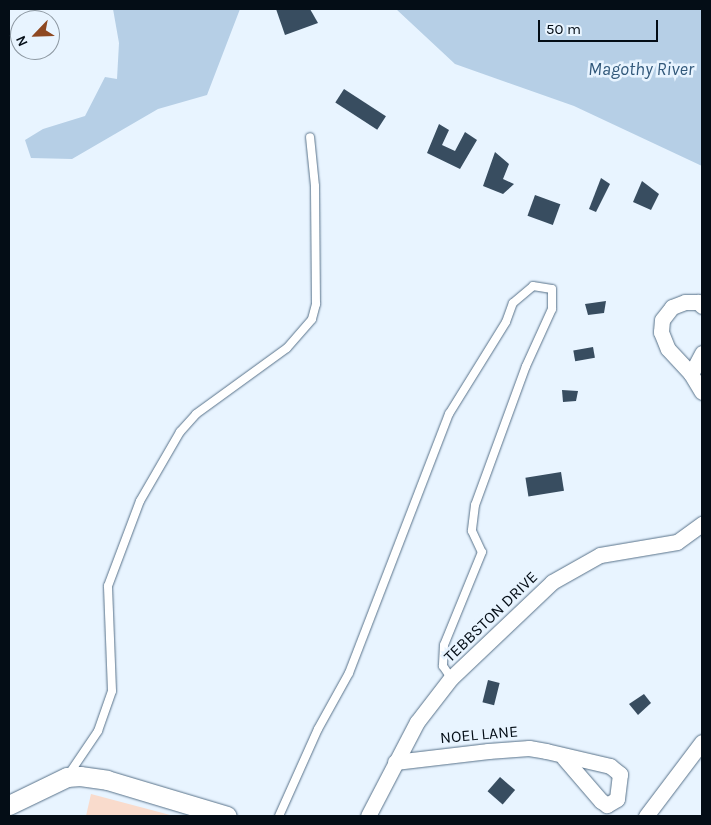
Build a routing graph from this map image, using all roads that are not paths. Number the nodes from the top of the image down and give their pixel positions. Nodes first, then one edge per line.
1 (310, 137) dead end
2 (702, 306) edge
3 (702, 353) edge
4 (691, 374) junction
5 (702, 392) edge
6 (702, 524) edge
7 (452, 678) junction
8 (702, 742) edge
9 (564, 758) dead end
10 (395, 762) junction
11 (67, 777) junction
12 (9, 805) edge
13 (227, 816) edge
14 (279, 816) edge
15 (368, 816) edge
16 (646, 816) edge

1 - 11 lane
2 - 4 street
3 - 4 street
4 - 5 street
6 - 7 street, TEBBSTON DRIVE
7 - 10 street, TEBBSTON DRIVE
7 - 14 lane
8 - 16 street
9 - 10 street, NOEL LANE
10 - 15 street, TEBBSTON DRIVE
11 - 12 street
11 - 13 street

